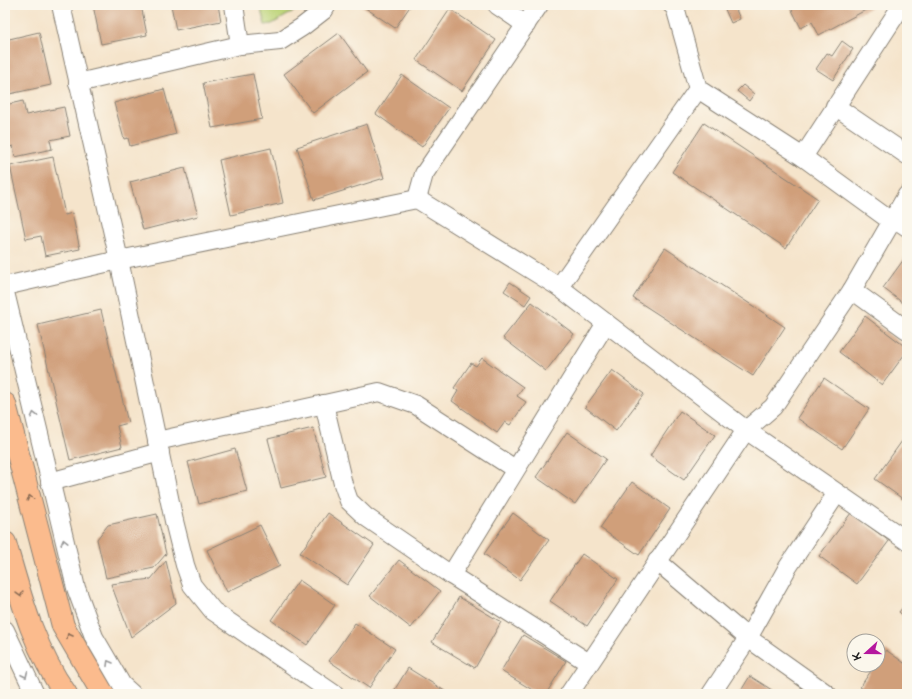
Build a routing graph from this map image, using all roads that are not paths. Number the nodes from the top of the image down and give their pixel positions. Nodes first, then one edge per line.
1 (61, 5) edge
2 (234, 5) edge
3 (327, 5) edge
4 (497, 5) edge
5 (539, 5) edge
6 (902, 5) edge
7 (674, 6) edge
8 (526, 25) junction
9 (240, 45) junction
10 (78, 83) junction
11 (698, 89) junction
12 (835, 106) junction
13 (907, 155) edge
14 (803, 157) junction
15 (907, 195) edge
16 (417, 199) junction
17 (897, 222) edge
18 (119, 260) junction
19 (5, 286) edge
20 (559, 287) junction
21 (852, 290) junction
22 (5, 292) edge
23 (606, 323) junction
24 (907, 330) edge
25 (5, 404) edge
26 (324, 404) junction
27 (746, 430) junction
28 (158, 447) junction
29 (515, 469) junction
30 (50, 482) junction
31 (837, 493) junction
32 (907, 541) edge
33 (5, 543) edge
34 (657, 561) junction
35 (451, 575) junction
36 (5, 630) edge
37 (748, 638) junction
38 (590, 662) junction
39 (34, 694) edge
40 (66, 694) edge
41 (103, 694) edge
42 (132, 694) edge
43 (334, 694) edge
44 (570, 694) edge
45 (711, 694) edge
46 (827, 694) edge

1 - 10 street
2 - 9 street
3 - 9 street
4 - 8 street
5 - 8 street
6 - 12 street
7 - 11 street
8 - 16 street
9 - 10 street
10 - 18 street
11 - 14 street
11 - 20 street
12 - 13 street
12 - 14 street
14 - 17 street
15 - 17 street
16 - 18 street
16 - 20 street
17 - 21 street
18 - 19 street
18 - 28 street
20 - 23 street
21 - 24 street
21 - 27 street
30 -> 22 street
23 - 27 street
23 - 29 street
41 -> 25 main road
26 - 28 street
26 - 29 street
26 - 35 street
27 - 31 street
27 - 34 street
28 - 30 street
28 - 43 street
29 - 35 street
42 -> 30 street
31 - 32 street
31 - 37 street
33 -> 40 main road
34 - 37 street
34 - 38 street
35 - 38 street
36 -> 39 street
37 - 45 street
37 - 46 street
38 - 44 street

